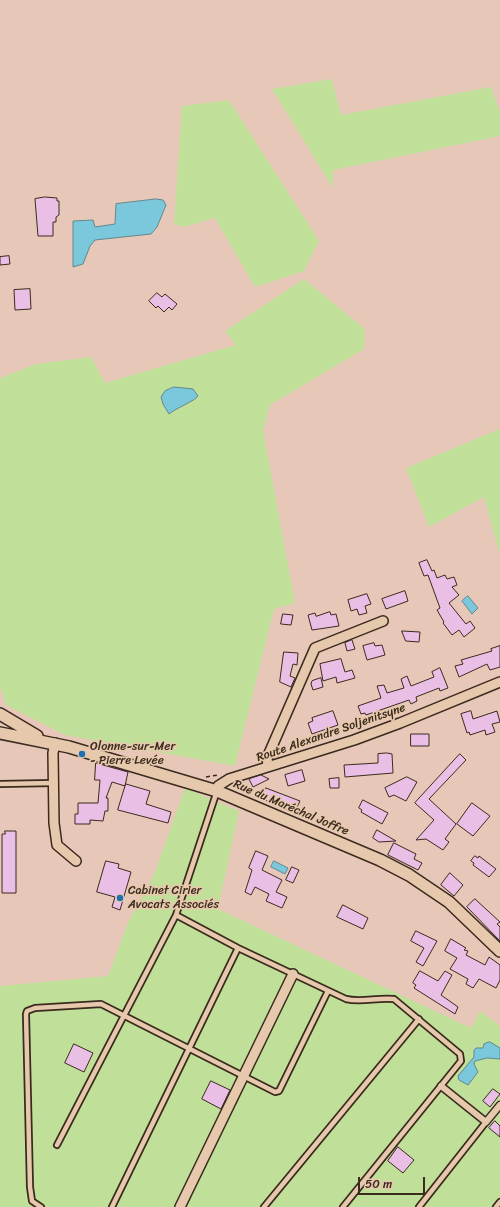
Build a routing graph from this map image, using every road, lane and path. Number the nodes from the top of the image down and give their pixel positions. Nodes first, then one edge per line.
1 (383, 621) dead end
2 (500, 682) edge
3 (0, 714) edge
4 (0, 733) edge
5 (50, 742) junction
6 (268, 766) junction
7 (53, 783) junction
8 (0, 784) edge
9 (217, 791) junction
10 (76, 861) dead end
11 (176, 915) junction
12 (238, 948) junction
13 (500, 951) edge
14 (293, 974) junction
15 (328, 991) junction
16 (124, 1015) junction
17 (419, 1019) junction
18 (189, 1048) junction
19 (244, 1076) junction
20 (442, 1086) junction
21 (500, 1105) edge
22 (486, 1122) junction
23 (57, 1145) dead end
24 (500, 1202) edge
25 (40, 1207) edge
26 (112, 1207) edge
27 (180, 1207) edge
28 (264, 1207) edge
29 (343, 1207) edge
30 (419, 1207) edge
31 (496, 1207) edge

1 - 6 street
2 - 6 street, Route Alexandre Soljenitsyne
3 - 5 street, Rue du Maréchal Joffre
4 - 5 street, Rue du Maréchal Joffre
5 - 7 street
5 - 9 street, Rue du Maréchal Joffre
6 - 9 street, Route Alexandre Soljenitsyne
7 - 8 lane
7 - 10 street
9 - 11 lane
9 - 13 street, Rue du Maréchal Joffre
11 - 12 lane
11 - 16 lane
12 - 14 lane
12 - 18 lane
14 - 15 lane
14 - 19 street
15 - 17 lane
15 - 19 lane
16 - 18 lane
16 - 23 lane
16 - 25 lane
17 - 20 lane
17 - 28 lane
18 - 19 lane
18 - 26 lane
19 - 27 street
20 - 22 street
20 - 29 lane
21 - 22 street
22 - 30 lane
24 - 31 lane

